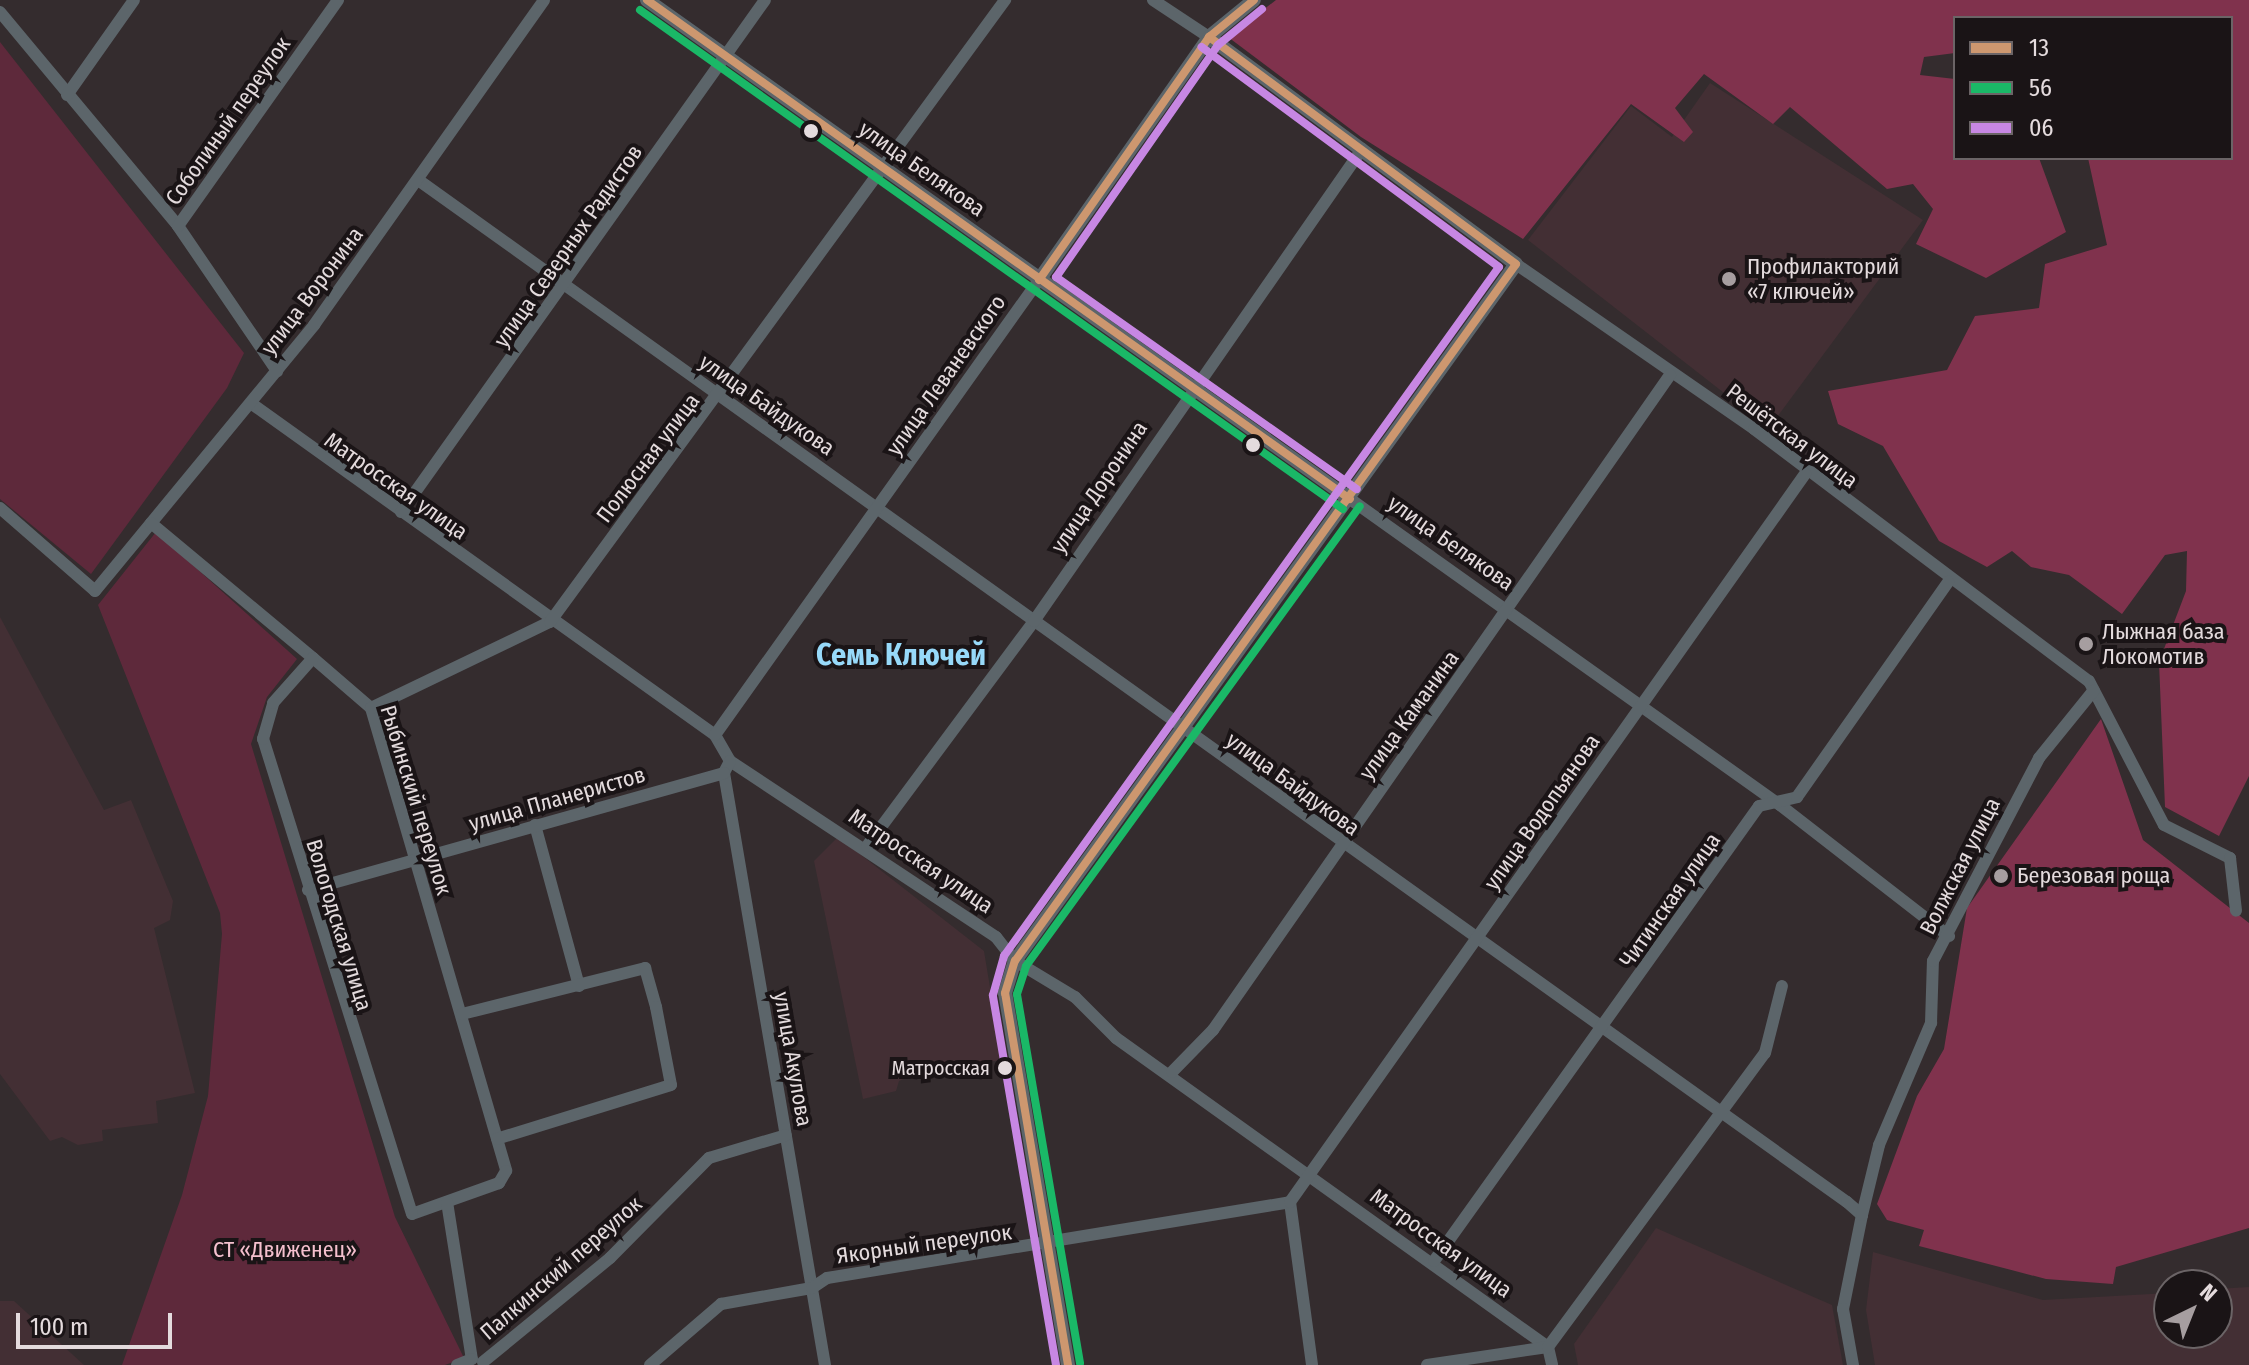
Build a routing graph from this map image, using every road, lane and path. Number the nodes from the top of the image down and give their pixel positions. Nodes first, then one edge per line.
1 (134, 0) edge
2 (338, 0) edge
3 (544, 0) edge
4 (647, 0) edge
5 (765, 0) edge
6 (1005, 0) edge
7 (1153, 0) edge
8 (1254, 0) edge
9 (0, 12) edge
10 (1209, 37) junction
11 (726, 56) junction
12 (67, 95) junction
13 (1362, 149) junction
14 (880, 167) junction
15 (421, 182) junction
16 (178, 226) junction
17 (1516, 264) junction
18 (1039, 280) junction
19 (565, 288) junction
20 (277, 371) junction
21 (1670, 375) junction
22 (1192, 385) junction
23 (719, 396) junction
24 (252, 404) junction
25 (1805, 474) junction
26 (1350, 499) junction
27 (0, 508) edge
28 (879, 508) junction
29 (401, 512) junction
30 (151, 523) junction
31 (1948, 582) junction
32 (1509, 609) junction
33 (1034, 621) junction
34 (550, 622) junction
35 (313, 658) junction
36 (2094, 690) junction
37 (1641, 707) junction
38 (371, 708) junction
39 (1185, 732) junction
40 (715, 735) junction
41 (727, 767) junction
42 (1780, 805) junction
43 (535, 825) junction
44 (1341, 844) junction
45 (867, 846) junction
46 (413, 859) junction
47 (308, 890) junction
48 (2236, 911) dead end
49 (1949, 936) junction
50 (1476, 940) junction
51 (1015, 961) junction
52 (579, 986) junction
53 (1782, 986) dead end
54 (462, 1014) junction
55 (1603, 1029) junction
56 (1172, 1072) junction
57 (1720, 1116) junction
58 (786, 1135) junction
59 (497, 1139) junction
60 (1309, 1171) junction
61 (447, 1202) junction
62 (1290, 1202) junction
63 (1862, 1215) junction
64 (1050, 1246) junction
65 (1434, 1261) junction
66 (812, 1288) junction
67 (1548, 1347) junction
68 (668, 1358) edge
69 (480, 1362) edge
70 (457, 1365) edge
71 (650, 1365) edge
72 (825, 1365) edge
73 (1068, 1365) edge
74 (1312, 1365) edge
75 (1427, 1365) edge
76 (1552, 1365) edge
77 (1853, 1365) edge

1 - 12 street
2 - 16 street, Соболиный переулок
3 - 15 street, улица Воронина
4 - 11 street, улица Белякова
5 - 11 street, улица Северных Радистов
6 - 14 street, Полюсная улица
7 - 10 street, Решётская улица
8 - 10 street, улица Леваневского
9 - 12 street
10 - 13 street, Решётская улица
10 - 18 street, улица Леваневского
11 - 14 street, улица Белякова
11 - 19 street, улица Северных Радистов
12 - 16 street
13 - 17 street, Решётская улица
13 - 22 street, улица Доронина
14 - 18 street, улица Белякова
14 - 23 street, Полюсная улица
15 - 19 street, улица Байдукова
15 - 20 street, улица Воронина
16 - 20 street
17 - 21 street, Решётская улица
17 - 26 street
18 - 22 street, улица Белякова
18 - 28 street, улица Леваневского
19 - 23 street, улица Байдукова
19 - 29 street, улица Северных Радистов
20 - 24 street, улица Воронина
21 - 25 street, Решётская улица
21 - 32 street, улица Каманина
22 - 26 street, улица Белякова
22 - 33 street, улица Доронина
23 - 28 street, улица Байдукова
23 - 34 street, Полюсная улица
24 - 29 street, Матросская улица
24 - 30 street, улица Воронина
25 - 31 street, Решётская улица
25 - 37 street, улица Водопьянова
26 - 32 street, улица Белякова
26 - 39 street
27 - 30 street, улица Воронина
28 - 33 street, улица Байдукова
28 - 40 street, улица Леваневского
29 - 34 street, Матросская улица
30 - 35 street, Рыбинский переулок
31 - 36 street, Решётская улица
31 - 42 street, Читинская улица
32 - 37 street, улица Белякова
32 - 44 street, улица Каманина
33 - 39 street, улица Байдукова
33 - 45 street, улица Доронина
34 - 38 street, Полюсная улица
34 - 40 street, Матросская улица
35 - 38 street, Рыбинский переулок
35 - 47 street, Вологодская улица
36 - 48 street, Решётская улица
36 - 49 street, Волжская улица
37 - 42 street, улица Белякова
37 - 50 street, улица Водопьянова
38 - 46 street, Рыбинский переулок
39 - 44 street, улица Байдукова
39 - 51 street
40 - 41 street, Матросская улица
41 - 43 street, улица Планеристов
41 - 45 street, Матросская улица
41 - 58 street, улица Акулова
42 - 49 street, улица Белякова
42 - 55 street, Читинская улица
43 - 46 street, улица Планеристов
43 - 52 street
44 - 50 street, улица Байдукова
44 - 56 street, улица Каманина
45 - 51 street, Матросская улица
46 - 47 street, улица Планеристов
46 - 54 street, Рыбинский переулок
47 - 61 street, Вологодская улица
49 - 63 street, Волжская улица
50 - 55 street, улица Байдукова
50 - 60 street, улица Водопьянова
51 - 56 street, Матросская улица
51 - 64 street
52 - 54 street
52 - 59 street
53 - 57 street
54 - 59 street, Рыбинский переулок
55 - 57 street, улица Байдукова
55 - 65 street, Читинская улица
56 - 60 street, Матросская улица
57 - 63 street, улица Байдукова
57 - 67 street
58 - 66 street, улица Акулова
58 - 69 street, Палкинский переулок
59 - 61 street, Рыбинский переулок
60 - 62 street
60 - 65 street, Матросская улица
61 - 69 street
62 - 64 street, Якорный переулок
62 - 74 street
63 - 77 street
64 - 66 street, Якорный переулок
64 - 73 street
65 - 67 street, Матросская улица
66 - 68 street, Якорный переулок
66 - 72 street, улица Акулова
67 - 75 street
67 - 76 street
68 - 71 street, Якорный переулок
69 - 70 street, Палкинский переулок

